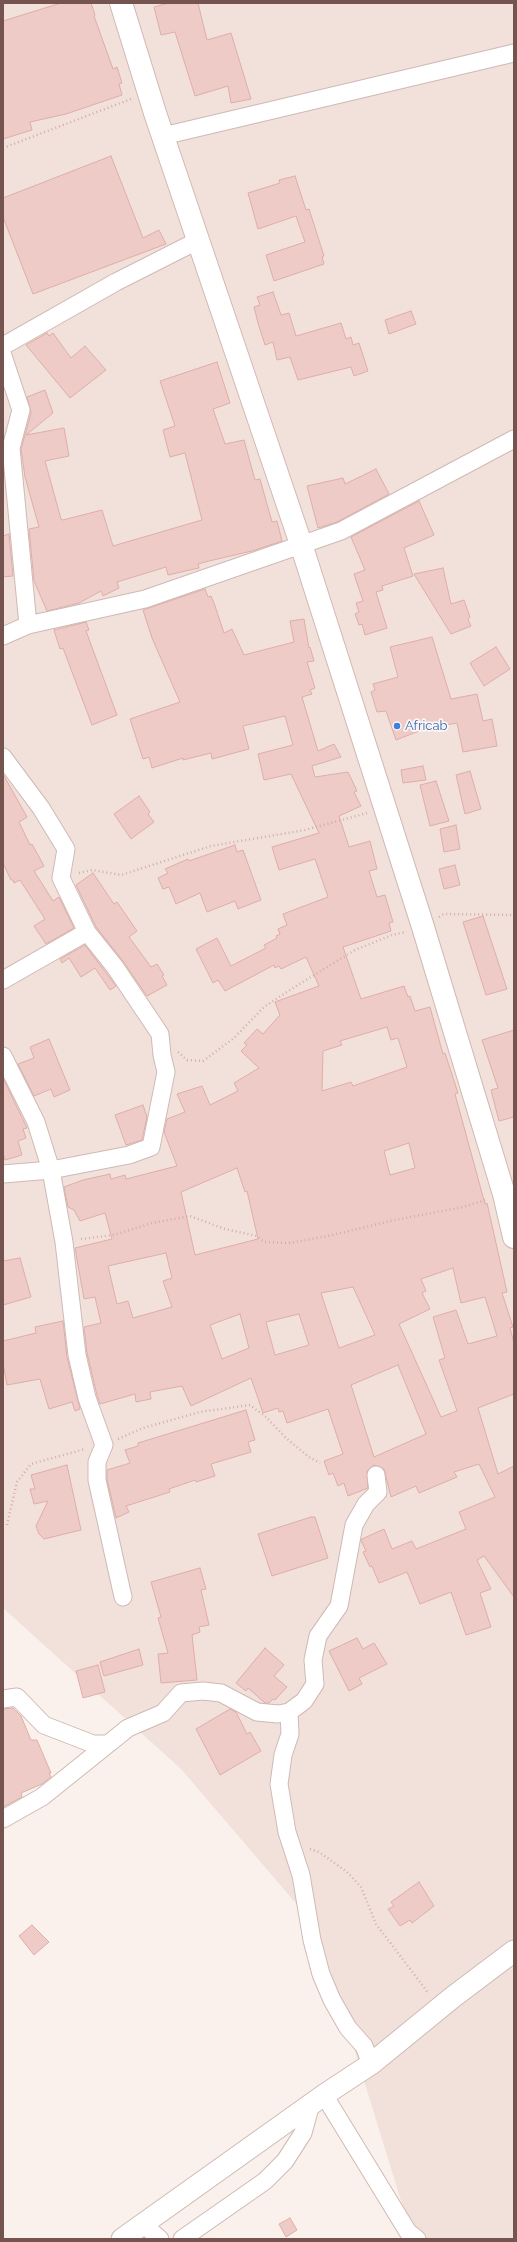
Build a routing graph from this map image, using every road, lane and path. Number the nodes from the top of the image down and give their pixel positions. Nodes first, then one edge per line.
1 (121, 3) edge
2 (514, 53) edge
3 (149, 91) junction
4 (163, 136) junction
5 (3, 148) edge
6 (198, 240) junction
7 (3, 346) edge
8 (3, 356) edge
9 (514, 439) edge
10 (301, 544) junction
11 (28, 625) junction
12 (3, 636) edge
13 (3, 758) edge
14 (385, 808) junction
15 (61, 878) junction
16 (514, 915) edge
17 (423, 927) junction
18 (87, 932) junction
19 (3, 980) edge
20 (160, 1034) junction
21 (3, 1056) edge
22 (51, 1170) junction
23 (3, 1174) edge
24 (504, 1194) junction
25 (514, 1237) edge
26 (64, 1242) junction
27 (104, 1445) junction
28 (320, 1463) dead end
29 (376, 1475) dead end
30 (7, 1525) dead end
31 (123, 1597) dead end
32 (3, 1699) edge
33 (289, 1712) junction
34 (108, 1744) junction
35 (3, 1819) edge
36 (292, 1844) junction
37 (514, 1951) edge
38 (436, 2012) junction
39 (372, 2064) junction
40 (318, 2100) junction
41 (143, 2224) junction
42 (409, 2237) edge
43 (122, 2239) edge
44 (160, 2239) edge
45 (182, 2239) edge

1 - 3 main road
2 - 4 street
3 - 4 main road
3 - 5 path
4 - 6 main road
6 - 7 street
6 - 10 main road
8 - 11 street
9 - 10 street
10 - 11 street
10 - 14 main road
11 - 12 street
13 - 15 street
14 - 15 path
14 - 17 main road
15 - 18 street
16 - 17 path
17 - 20 path
17 - 24 main road
18 - 19 street
18 - 20 street
20 - 22 street
21 - 22 street
22 - 23 street
22 - 26 street
24 - 25 main road
24 - 26 path
26 - 27 street
27 - 28 path
27 - 30 path
27 - 31 street
29 - 33 street
32 - 34 street
33 - 34 street
33 - 36 street
34 - 35 street
36 - 38 path
36 - 39 street
37 - 38 street
38 - 39 street
39 - 40 street
40 - 41 street
40 - 42 street
40 - 45 street
41 - 43 street
41 - 44 street

